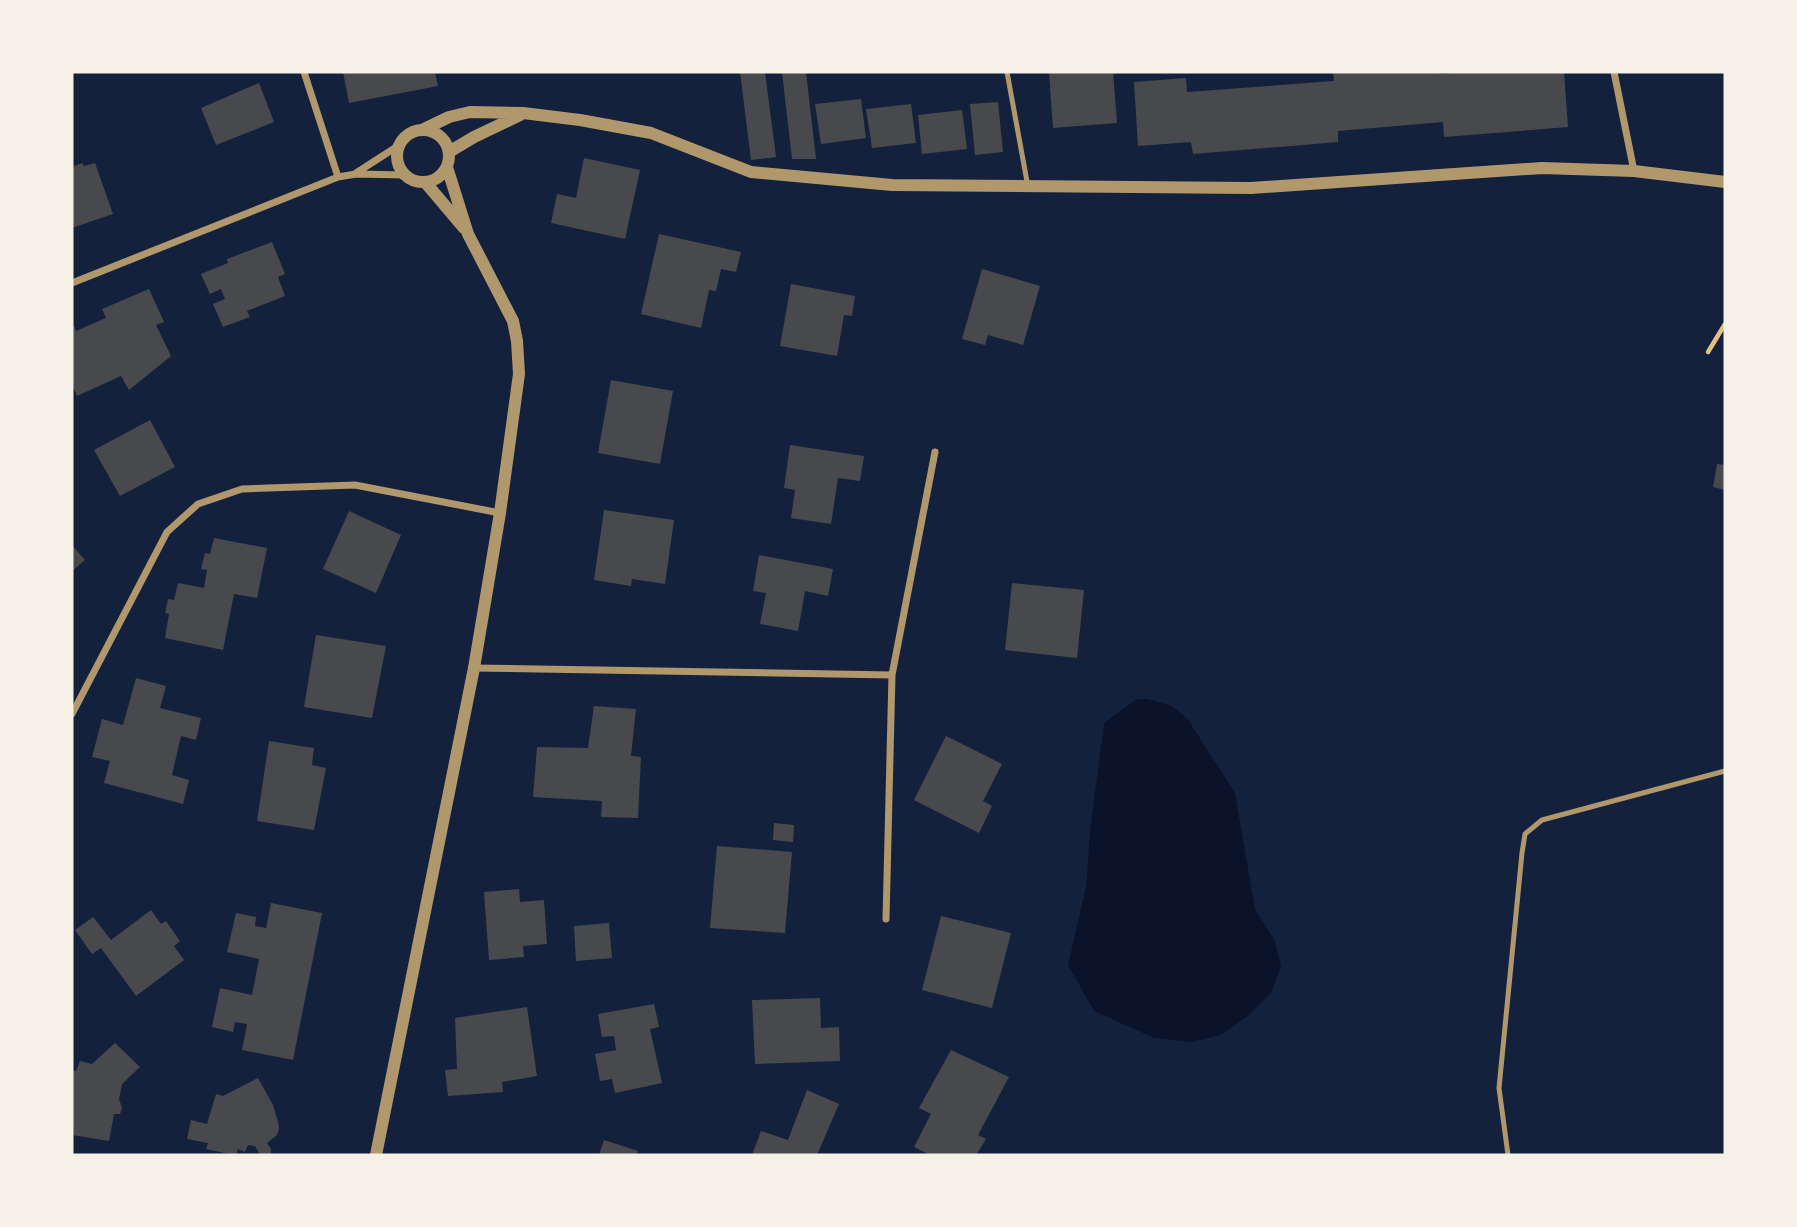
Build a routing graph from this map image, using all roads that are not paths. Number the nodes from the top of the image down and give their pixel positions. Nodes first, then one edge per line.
1 (304, 72) edge
2 (1007, 72) edge
3 (1615, 72) edge
4 (523, 113) junction
5 (422, 130) junction
6 (398, 146) junction
7 (449, 152) junction
8 (447, 167) junction
9 (1634, 172) junction
10 (356, 174) junction
11 (405, 175) junction
12 (338, 177) junction
13 (425, 182) junction
14 (1725, 182) edge
15 (1028, 187) junction
16 (468, 234) junction
17 (72, 283) edge
18 (935, 452) dead end
19 (500, 513) junction
20 (474, 668) junction
21 (892, 676) junction
22 (72, 714) edge
23 (1725, 771) edge
24 (886, 919) dead end
25 (376, 1155) edge
26 (1508, 1155) edge

1 - 12 street
2 - 15 lane
3 - 9 street
4 - 5 street
4 - 7 street
4 - 15 street
5 - 6 street
5 - 7 street
6 - 10 street
6 - 11 street
7 - 8 street
8 - 13 street
8 - 16 street
9 - 14 street
9 - 15 street
10 - 11 street
10 - 12 street
11 - 13 street
12 - 17 street
13 - 16 street
16 - 19 street
18 - 21 street
19 - 20 street
19 - 22 street
20 - 21 street
20 - 25 street
21 - 24 street
23 - 26 lane

